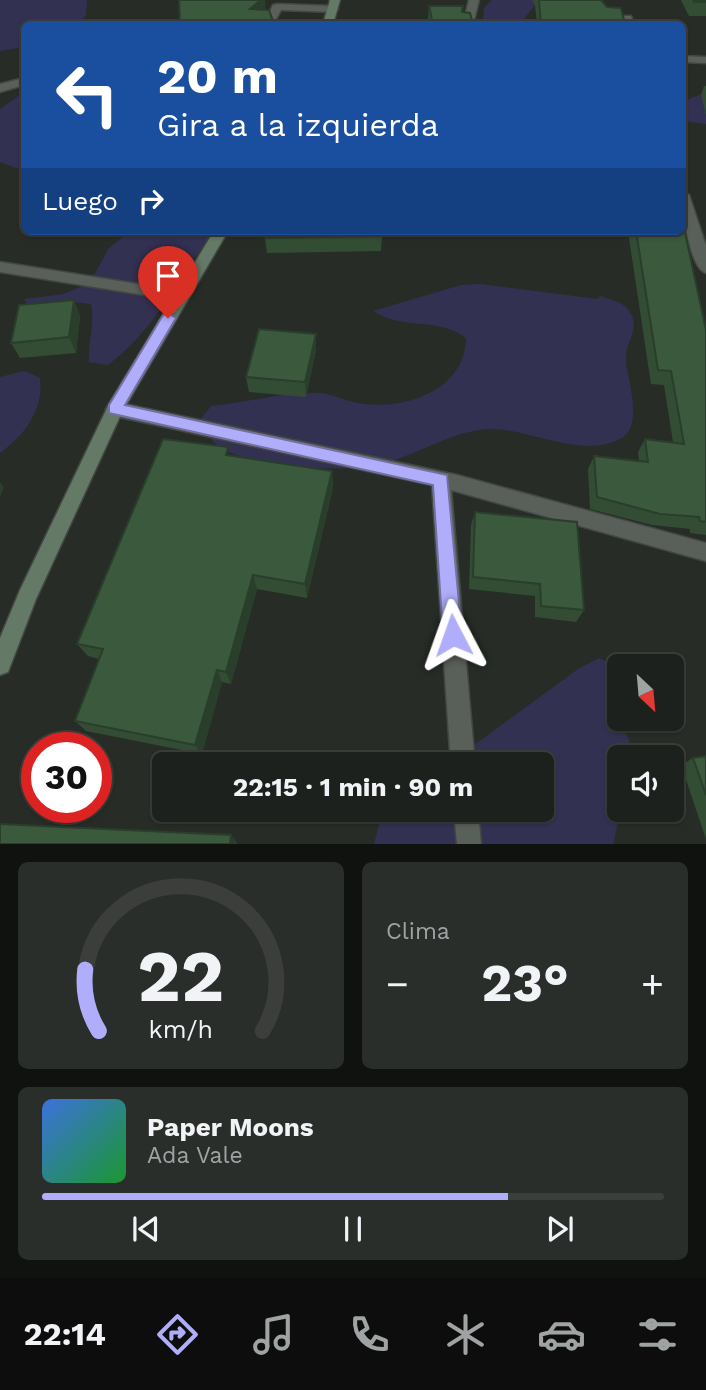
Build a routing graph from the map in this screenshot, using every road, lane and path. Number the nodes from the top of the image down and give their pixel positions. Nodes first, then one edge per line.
1 (474, 0) edge
2 (277, 4) edge
3 (334, 4) edge
4 (270, 21) edge
5 (329, 21) edge
6 (469, 21) edge
7 (686, 59) edge
8 (706, 60) edge
9 (21, 83) edge
10 (0, 88) edge
11 (686, 207) edge
12 (219, 235) edge
13 (0, 267) edge
14 (706, 268) edge
15 (182, 296) junction
16 (115, 409) junction
17 (441, 480) junction
18 (706, 552) edge
19 (0, 664) edge
20 (462, 752) edge
21 (467, 822) edge
22 (469, 844) edge

1 - 6 street
2 - 3 street
2 - 4 street
3 - 5 main road
7 - 8 street
9 - 10 street
11 - 14 street
12 - 15 main road
13 - 15 street
15 - 16 main road
16 - 17 street
16 - 19 main road
17 - 18 street
17 - 20 street
21 - 22 street

